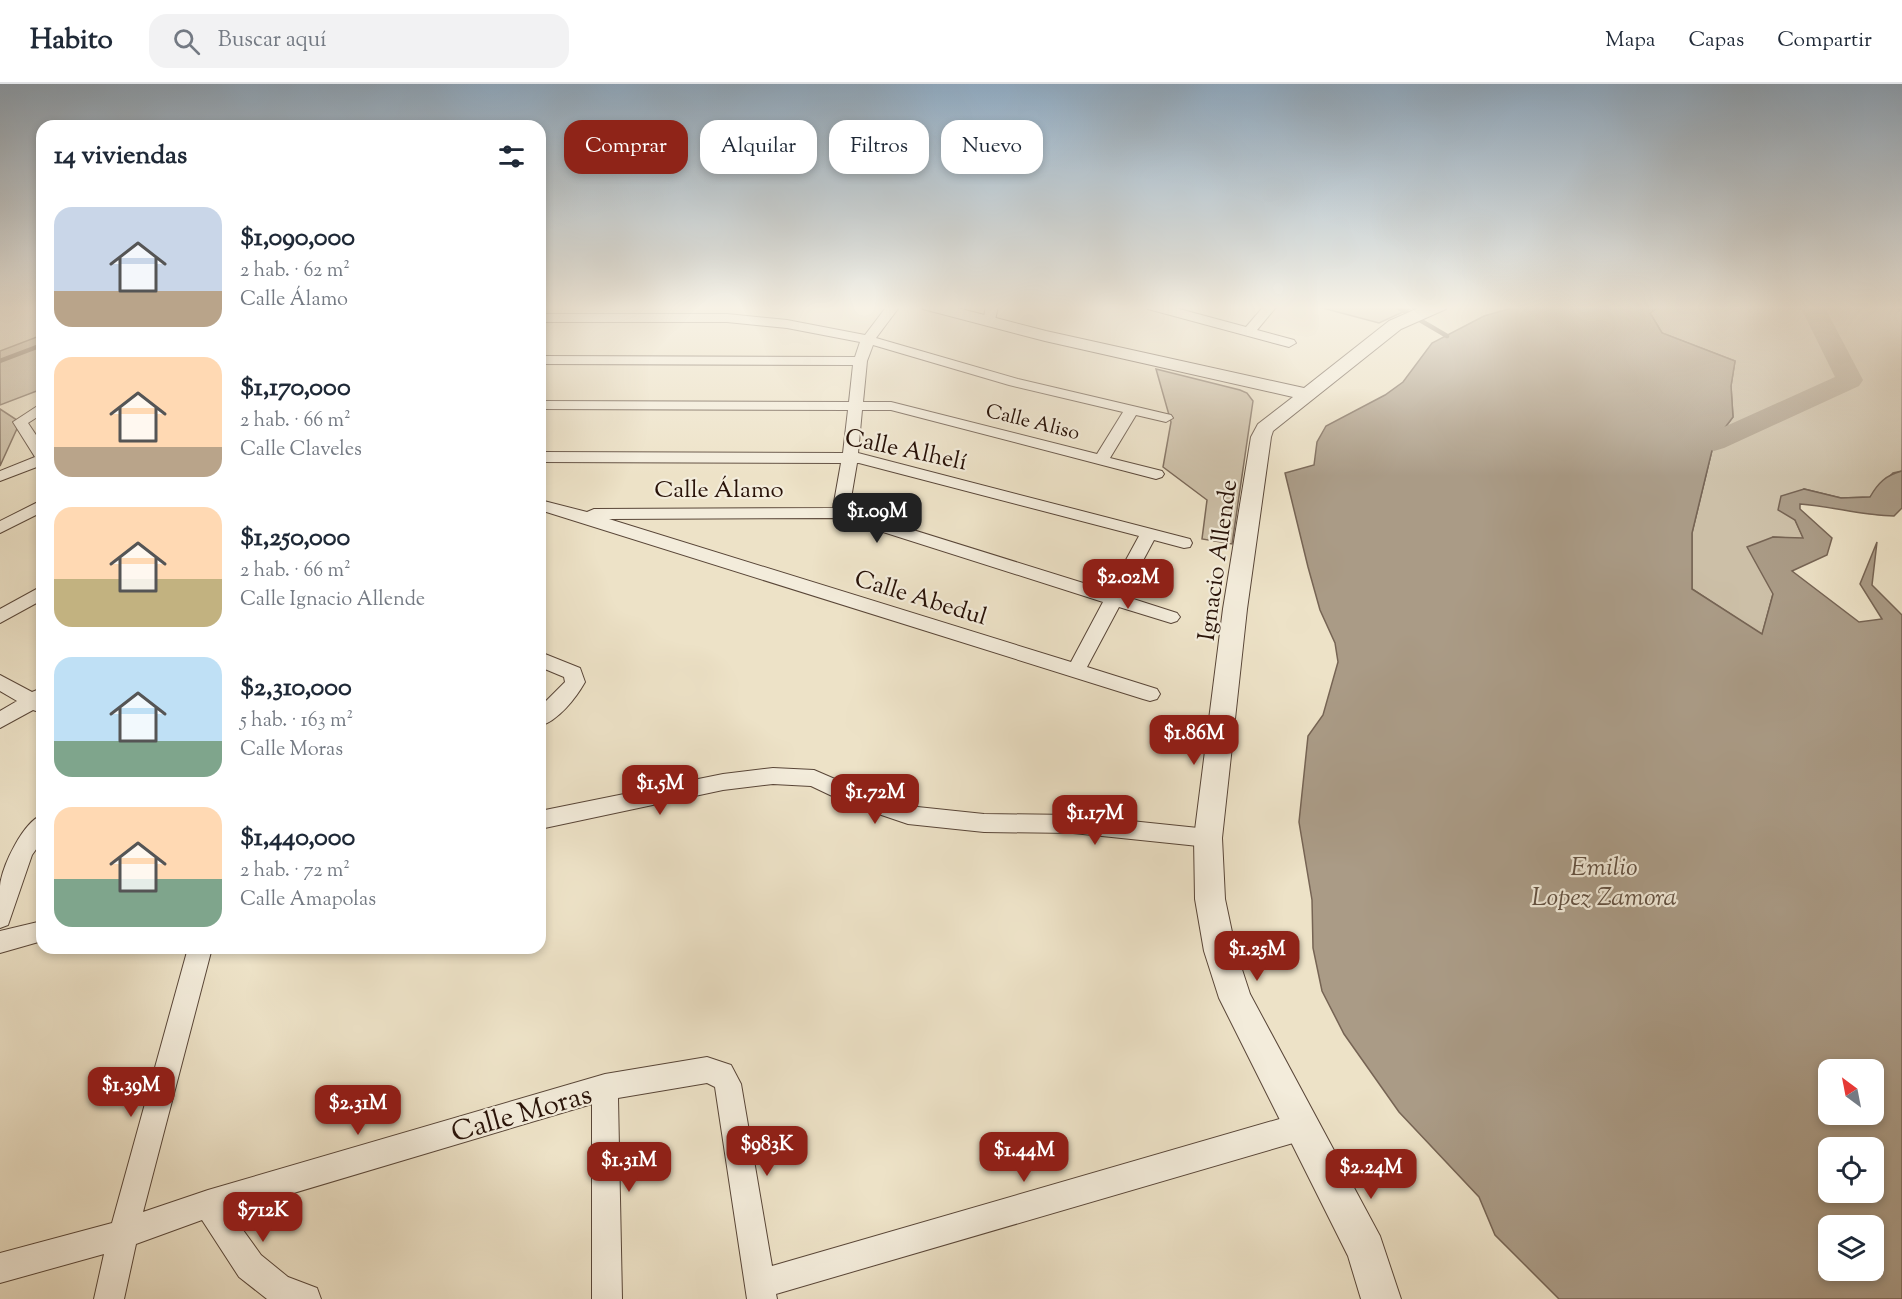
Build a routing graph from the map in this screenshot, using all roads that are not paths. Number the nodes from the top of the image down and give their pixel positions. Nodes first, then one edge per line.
1 (860, 363) edge
2 (947, 363) edge
3 (1178, 363) edge
4 (1200, 363) edge
5 (1347, 363) edge
6 (1256, 383) junction
7 (1313, 389) junction
8 (546, 405) edge
9 (855, 405) junction
10 (1132, 409) junction
11 (36, 411) edge
12 (1166, 418) dead end
13 (1265, 428) junction
14 (36, 448) edge
15 (546, 457) edge
16 (850, 457) junction
17 (1101, 460) junction
18 (36, 461) edge
19 (1156, 474) dead end
20 (0, 476) edge
21 (546, 506) edge
22 (36, 508) edge
23 (840, 513) junction
24 (576, 514) junction
25 (0, 528) edge
26 (1149, 533) junction
27 (1184, 543) dead end
28 (36, 596) edge
29 (1113, 600) junction
30 (0, 617) edge
31 (1171, 617) dead end
32 (546, 662) edge
33 (1076, 670) junction
34 (0, 682) edge
35 (1150, 694) dead end
36 (36, 699) edge
37 (36, 702) edge
38 (546, 713) edge
39 (0, 721) edge
40 (546, 819) edge
41 (36, 832) edge
42 (1208, 838) junction
43 (0, 918) edge
44 (36, 933) edge
45 (0, 942) edge
46 (198, 954) edge
47 (605, 1087) junction
48 (1300, 1127) junction
49 (208, 1204) junction
50 (123, 1233) junction
51 (0, 1268) edge
52 (761, 1291) edge
53 (109, 1299) edge
54 (306, 1299) edge
55 (607, 1299) edge
56 (1381, 1299) edge

1 - 9 street
2 - 10 street
3 - 6 street
4 - 7 street
5 - 7 street
6 - 7 street
6 - 13 street, Ignacio Allende
7 - 13 street
8 - 9 street, Calle Aliso
9 - 16 street
9 - 17 street, Calle Aliso
10 - 12 street
10 - 17 street
11 - 14 street
13 - 42 street, Ignacio Allende
15 - 16 street, Calle Alhelí
16 - 23 street
16 - 26 street, Calle Alhelí
17 - 19 street, Calle Aliso
18 - 20 street
21 - 24 street, Calle Abedul
22 - 25 street
23 - 24 street, Calle Álamo
23 - 29 street, Calle Álamo
24 - 33 street, Calle Abedul
26 - 27 street, Calle Alhelí
26 - 29 street
28 - 30 street
29 - 31 street, Calle Álamo
29 - 33 street
32 - 38 street
33 - 35 street, Calle Abedul
34 - 36 street
37 - 39 street
40 - 42 street
41 - 43 street
42 - 48 street, Ignacio Allende
44 - 45 street
46 - 50 street
47 - 49 street, Calle Moras
47 - 52 street, Calle Moras
47 - 55 street
48 - 52 street
48 - 56 street, Ignacio Allende
49 - 50 street, Calle Moras
49 - 54 street
50 - 51 street, Calle Moras
50 - 53 street

